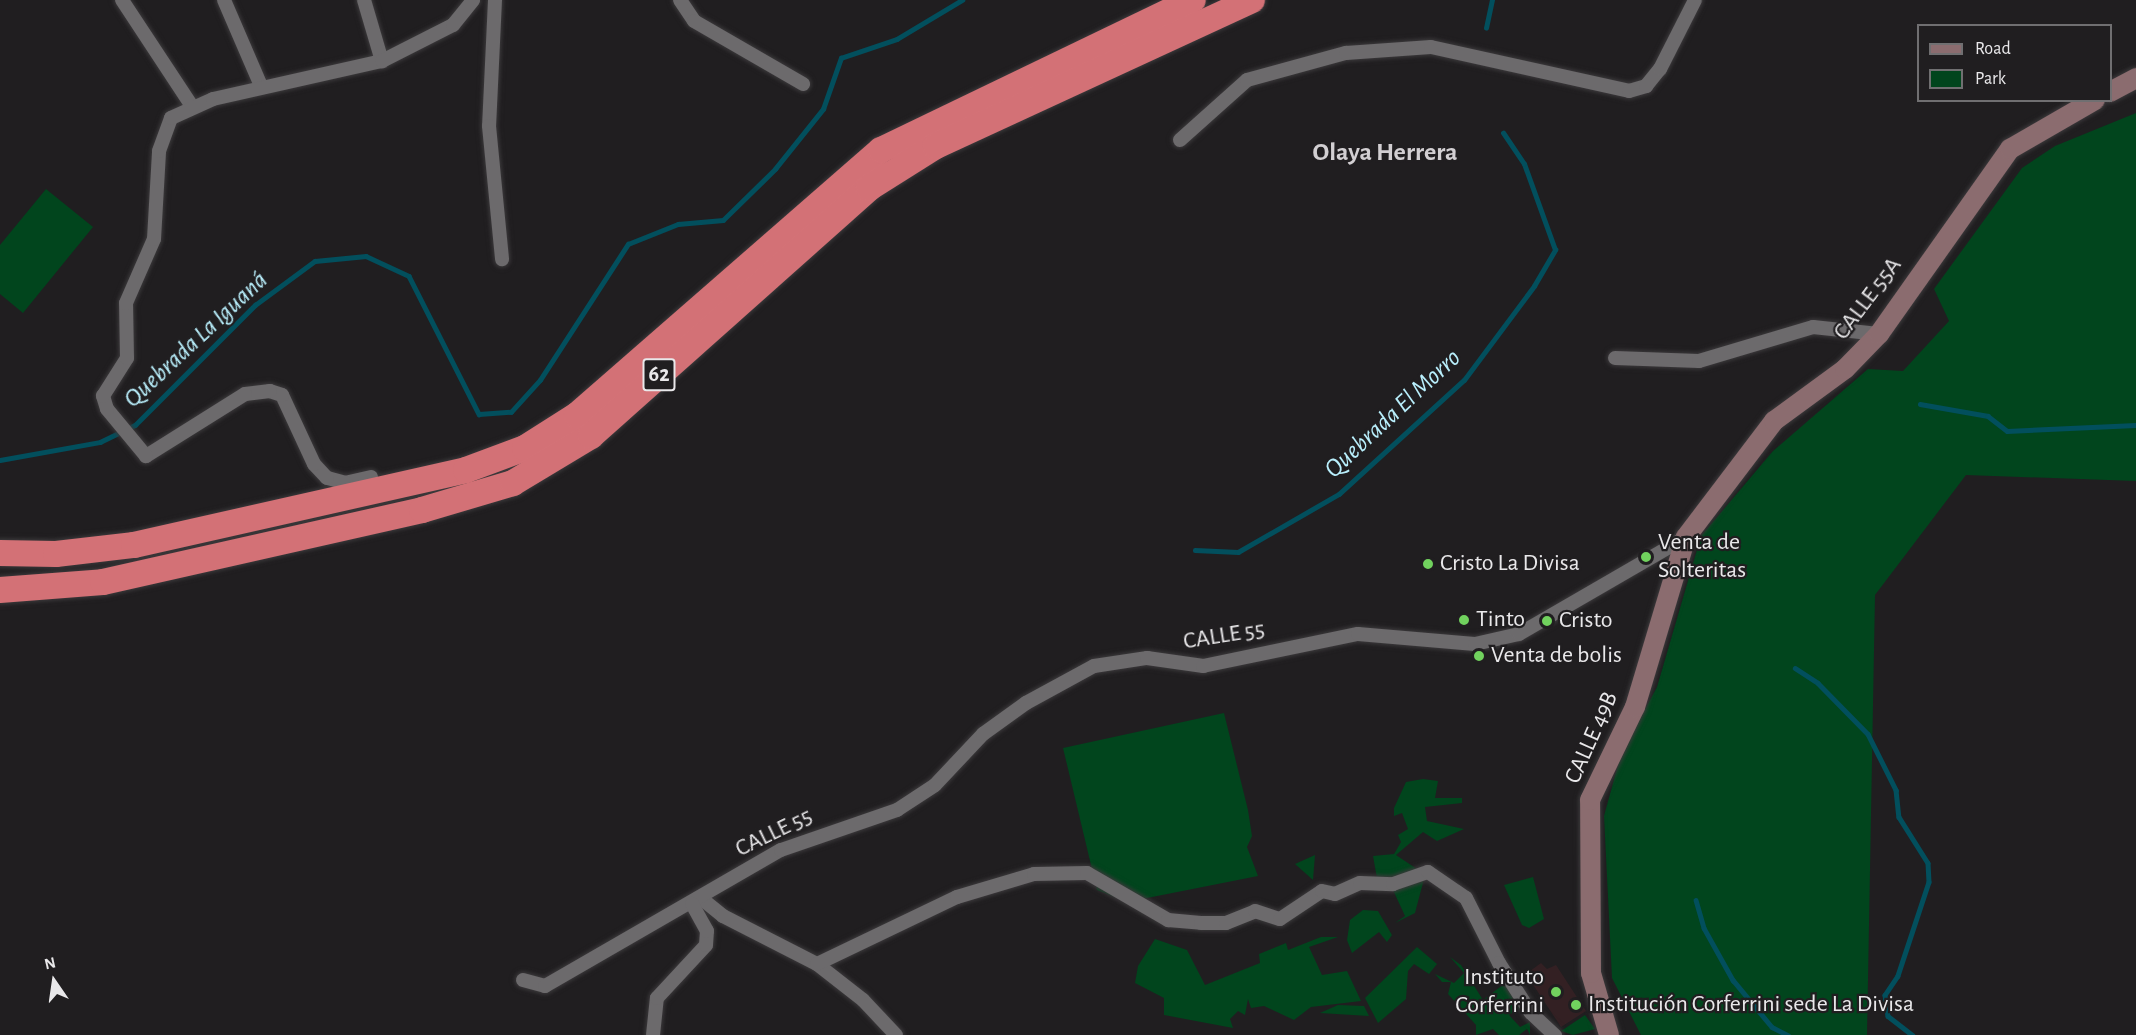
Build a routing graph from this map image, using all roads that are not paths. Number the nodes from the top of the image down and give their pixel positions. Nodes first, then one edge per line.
1 (122, 0) edge
2 (224, 0) edge
3 (364, 0) edge
4 (473, 0) edge
5 (495, 0) edge
6 (680, 0) edge
7 (1193, 0) edge
8 (1252, 0) edge
9 (1695, 0) edge
10 (382, 61) junction
11 (2136, 78) edge
12 (803, 84) dead end
13 (261, 86) junction
14 (2112, 91) edge
15 (2092, 102) edge
16 (192, 106) junction
17 (1180, 140) dead end
18 (502, 259) dead end
19 (1879, 334) junction
20 (1615, 358) dead end
21 (371, 477) dead end
22 (1686, 537) junction
23 (0, 553) edge
24 (0, 590) edge
25 (697, 901) junction
26 (817, 964) junction
27 (523, 980) dead end
28 (653, 1035) edge
29 (896, 1035) edge
30 (1555, 1035) edge
31 (1609, 1035) edge

1 - 16 street
2 - 13 street
3 - 10 street
4 - 10 street
5 - 18 street
6 - 12 street
7 - 23 highway, 62
8 - 24 highway, 62
9 - 17 street
10 - 13 street
11 - 14 street
13 - 16 street
15 - 19 street, CALLE 55A
16 - 21 street
19 - 20 street
19 - 22 street, CALLE 55A
22 - 25 street, CALLE 55
22 - 31 street, CALLE 49B
25 - 26 street
25 - 27 street, CALLE 55
25 - 28 street
26 - 29 street
26 - 30 street

